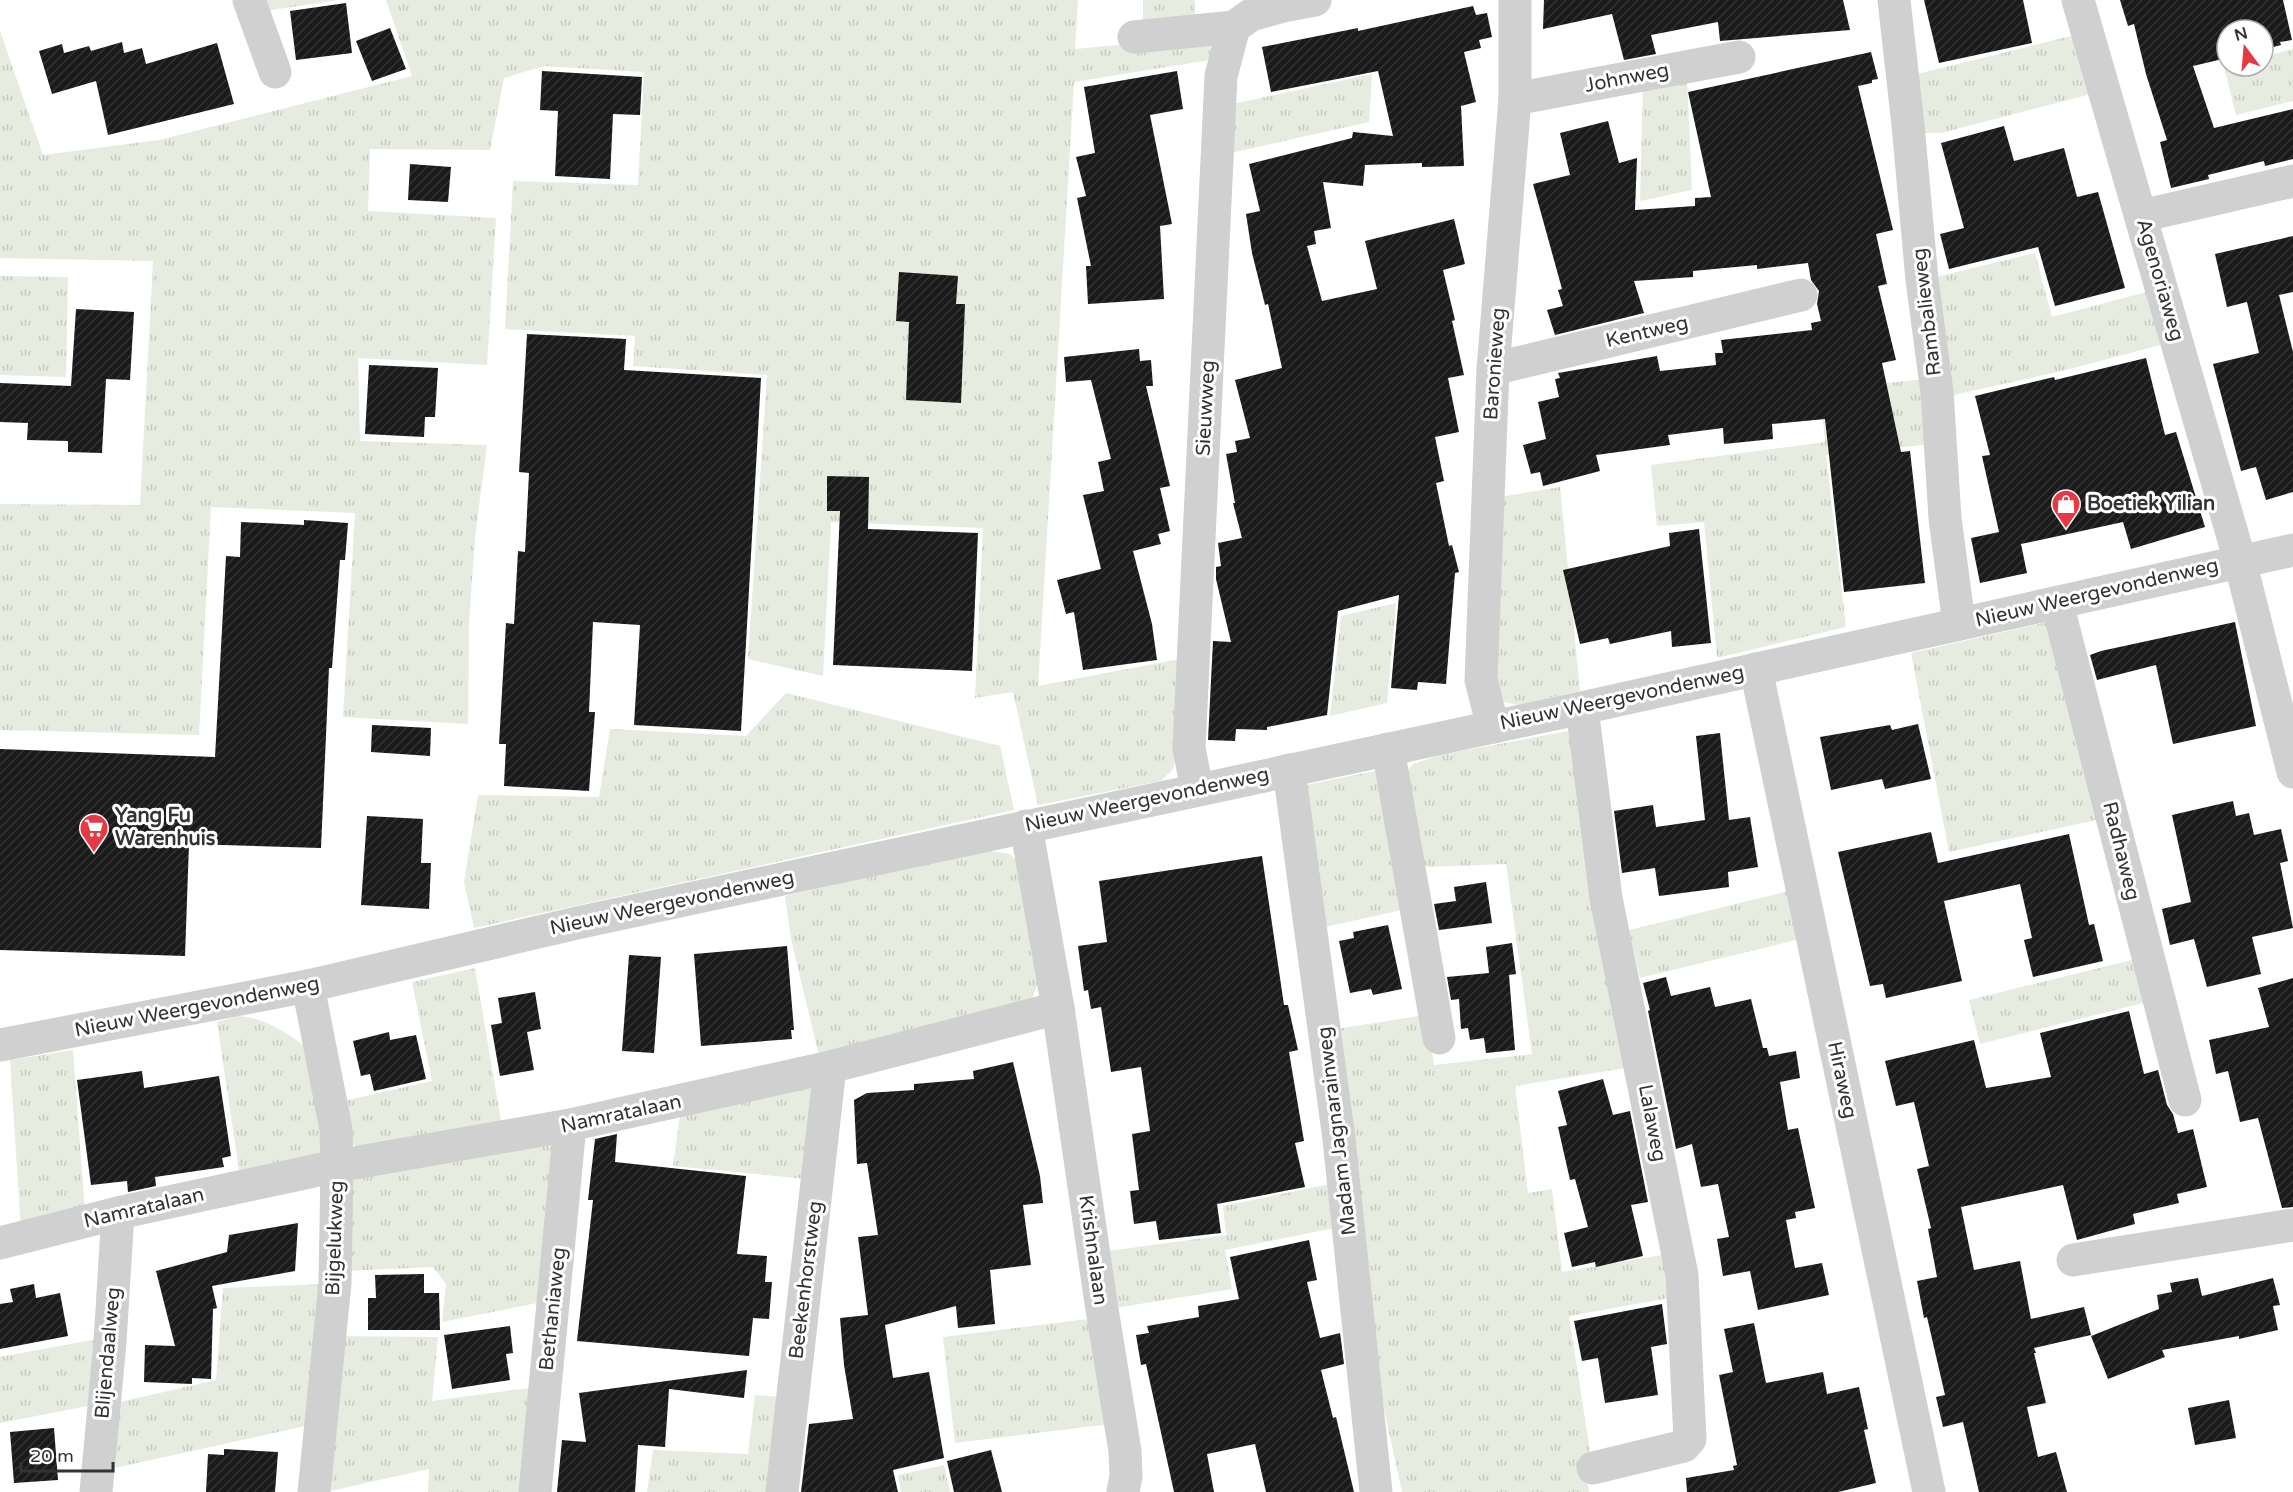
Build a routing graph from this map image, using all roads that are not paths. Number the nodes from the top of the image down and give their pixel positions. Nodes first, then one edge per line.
1 (249, 0) edge
2 (1315, 0) edge
3 (1515, 0) edge
4 (1894, 0) edge
5 (2078, 0) edge
6 (1234, 27) junction
7 (1134, 37) dead end
8 (1739, 57) dead end
9 (274, 72) dead end
10 (1515, 99) junction
11 (2293, 181) edge
12 (2141, 216) junction
13 (1801, 295) dead end
14 (1493, 369) junction
15 (2293, 549) edge
16 (2240, 561) junction
17 (2057, 603) junction
18 (1959, 624) junction
19 (1756, 669) junction
20 (1582, 708) junction
21 (1492, 727) junction
22 (1388, 749) junction
23 (1289, 770) junction
24 (2293, 772) edge
25 (1197, 789) junction
26 (1026, 826) junction
27 (308, 986) junction
28 (1058, 1008) junction
29 (1439, 1038) dead end
30 (0, 1045) edge
31 (830, 1067) junction
32 (2185, 1100) dead end
33 (570, 1125) junction
34 (337, 1166) junction
35 (118, 1213) junction
36 (2293, 1225) edge
37 (0, 1244) edge
38 (2073, 1260) dead end
39 (1593, 1468) dead end
40 (96, 1492) edge
41 (314, 1492) edge
42 (535, 1492) edge
43 (782, 1492) edge
44 (1123, 1492) edge
45 (1376, 1492) edge
46 (1929, 1492) edge

1 - 9 street
2 - 6 street
3 - 10 street, Baronieweg
4 - 18 street, Rambalieweg
5 - 12 street, Agenoriaweg
6 - 7 street
6 - 25 street, Sieuwweg
8 - 10 street, Johnweg
10 - 14 street, Baronieweg
11 - 12 street
12 - 16 street, Agenoriaweg
13 - 14 street, Kentweg
14 - 21 street, Baronieweg
15 - 16 street, Nieuw Weergevondenweg
16 - 17 street, Nieuw Weergevondenweg
16 - 24 street, Agenoriaweg
17 - 18 street, Nieuw Weergevondenweg
17 - 32 street, Radhaweg
18 - 19 street, Nieuw Weergevondenweg
19 - 20 street, Nieuw Weergevondenweg
19 - 46 street, Hiraweg
20 - 21 street, Nieuw Weergevondenweg
20 - 39 street, Lalaweg
21 - 22 street, Nieuw Weergevondenweg
22 - 23 street, Nieuw Weergevondenweg
22 - 29 street
23 - 25 street, Nieuw Weergevondenweg
23 - 45 street, Madam Jagnarainweg
25 - 26 street, Nieuw Weergevondenweg
26 - 27 street, Nieuw Weergevondenweg
26 - 28 street
27 - 30 street, Nieuw Weergevondenweg
27 - 34 street, Bijgelukweg
28 - 31 street, Namratalaan
28 - 44 street, Krishnalaan
31 - 33 street, Namratalaan
31 - 43 street, Beekenhorstweg
33 - 34 street, Namratalaan
33 - 42 street, Bethaniaweg
34 - 35 street, Namratalaan
34 - 41 street, Bijgelukweg
35 - 37 street, Namratalaan
35 - 40 street, Blijendaalweg
36 - 38 street

